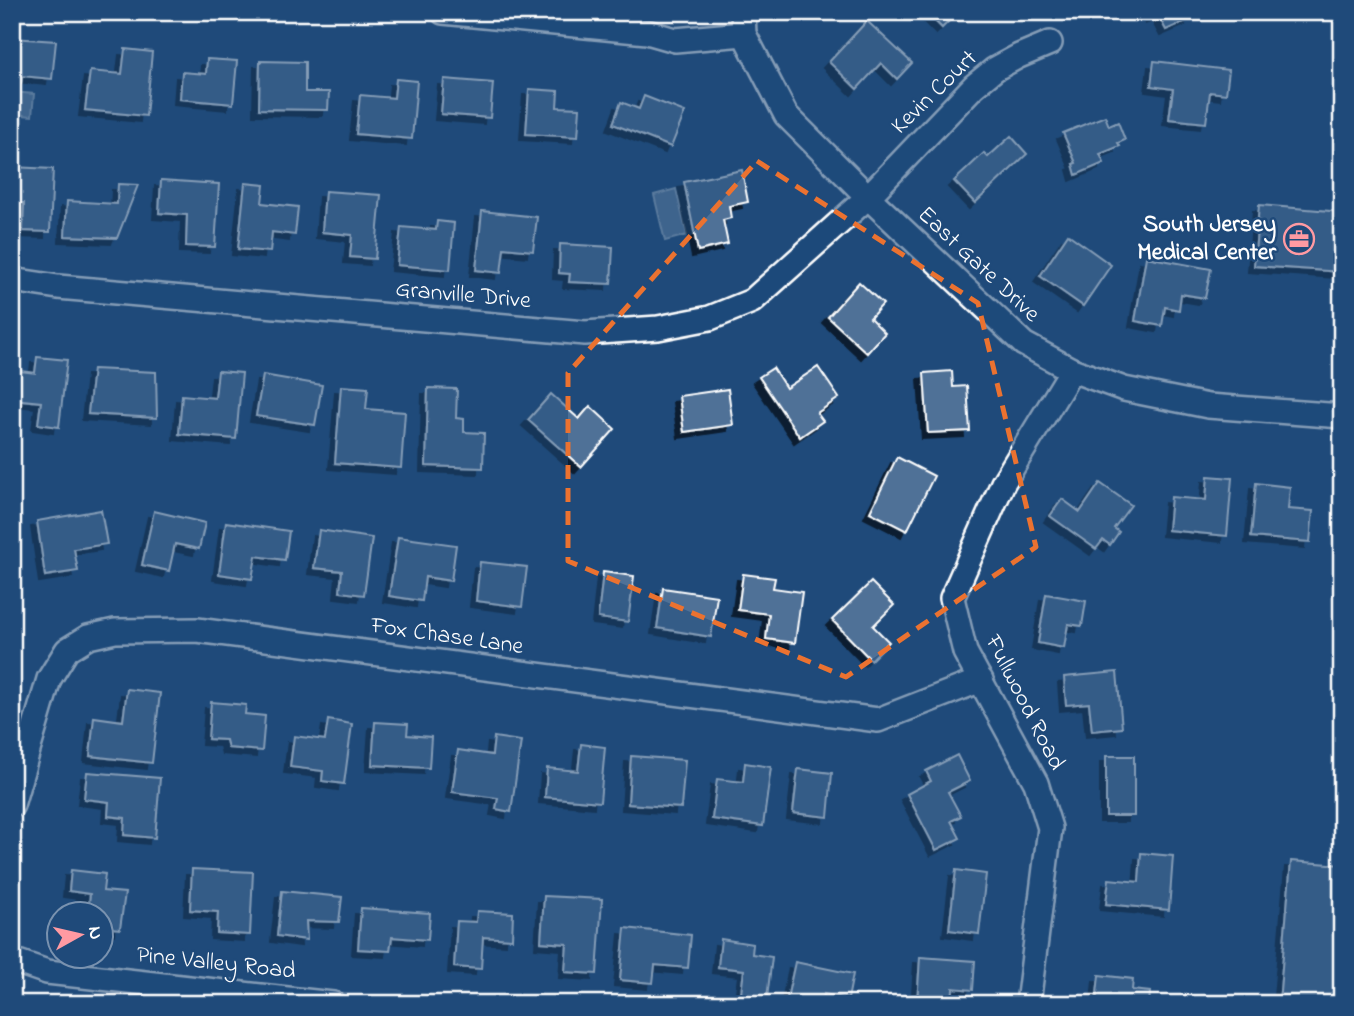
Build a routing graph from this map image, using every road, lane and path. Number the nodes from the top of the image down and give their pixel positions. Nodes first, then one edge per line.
1 (443, 12) edge
2 (743, 23) edge
3 (1050, 43) dead end
4 (868, 197) junction
5 (12, 280) edge
6 (1072, 370) junction
7 (1342, 416) edge
8 (981, 680) junction
9 (12, 805) edge
10 (12, 960) edge
11 (333, 1004) edge
12 (1028, 1004) edge

1 - 2 street
2 - 4 street, East Gate Drive
3 - 4 street, Kevin Court
4 - 5 street, Granville Drive
4 - 6 street, East Gate Drive
6 - 7 street, East Gate Drive
6 - 8 street, Fullwood Road
8 - 9 street, Fox Chase Lane
8 - 12 street, Fullwood Road
10 - 11 street, Pine Valley Road

